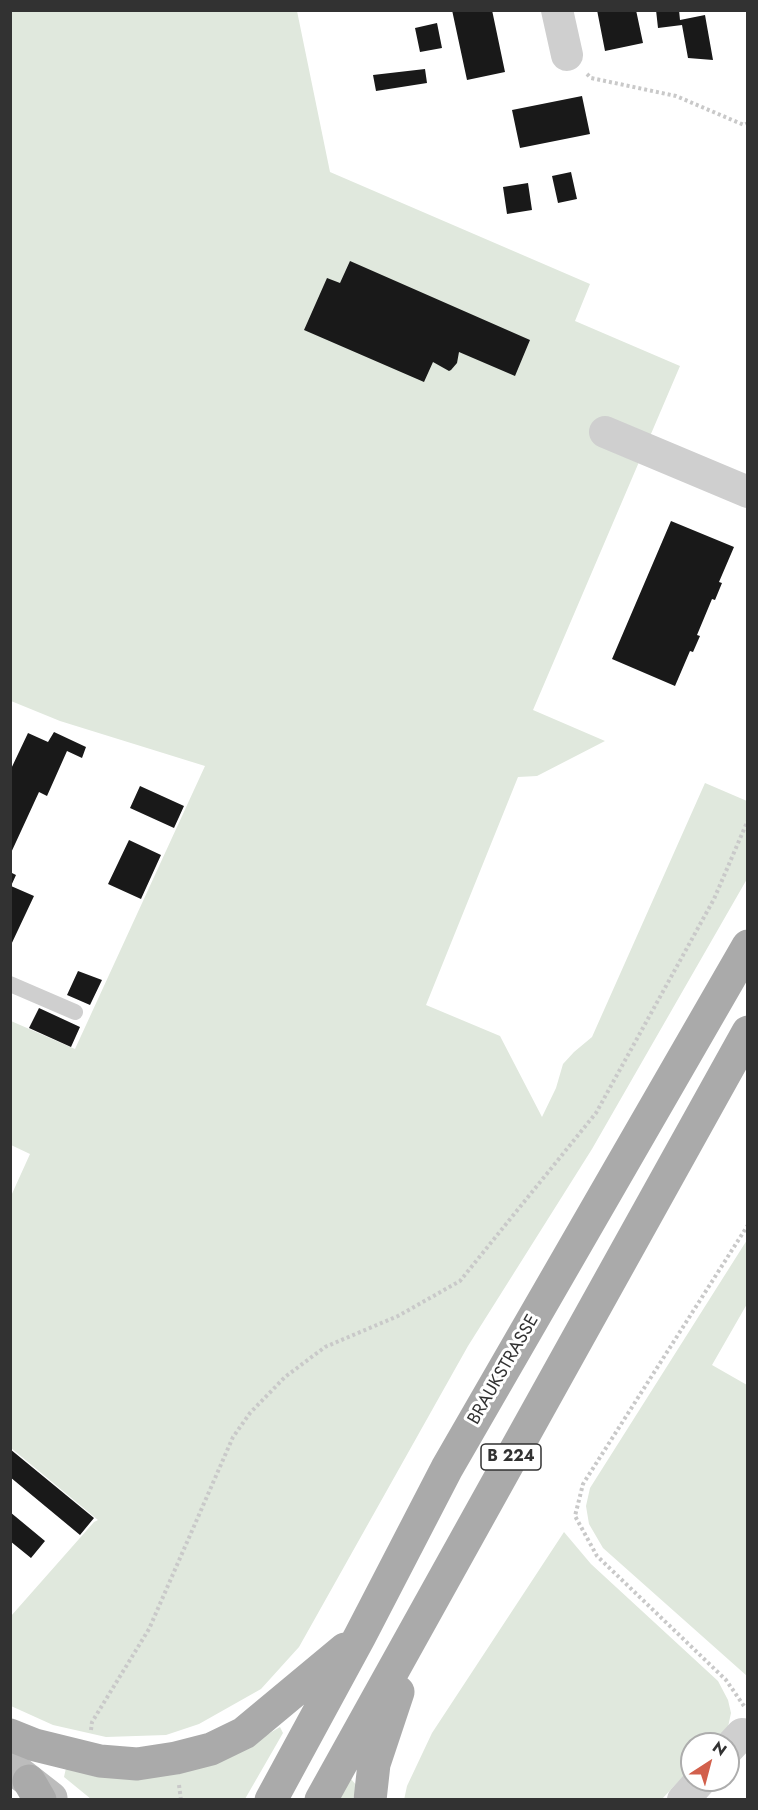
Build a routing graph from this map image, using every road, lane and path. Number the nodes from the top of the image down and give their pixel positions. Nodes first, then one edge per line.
1 (557, 10) edge
2 (567, 55) joint
3 (747, 123) edge
4 (605, 432) dead end
5 (747, 492) edge
6 (747, 820) edge
7 (747, 946) edge
8 (10, 984) edge
9 (75, 1012) dead end
10 (747, 1032) edge
11 (747, 1225) edge
12 (424, 1613) junction
13 (360, 1636) junction
14 (738, 1732) edge
15 (10, 1736) edge
16 (90, 1740) dead end
17 (271, 1800) edge
18 (321, 1800) edge
19 (370, 1800) edge

1 - 2 street
2 - 3 path
4 - 5 street
6 - 16 path
7 - 13 main road, BRAUKSTRASSE / B 224
8 - 9 lane
10 - 12 main road, B 224
11 - 14 path
12 - 18 main road, B 224
12 - 19 main road
13 - 15 main road
13 - 17 main road, BRAUKSTRASSE / B 224

